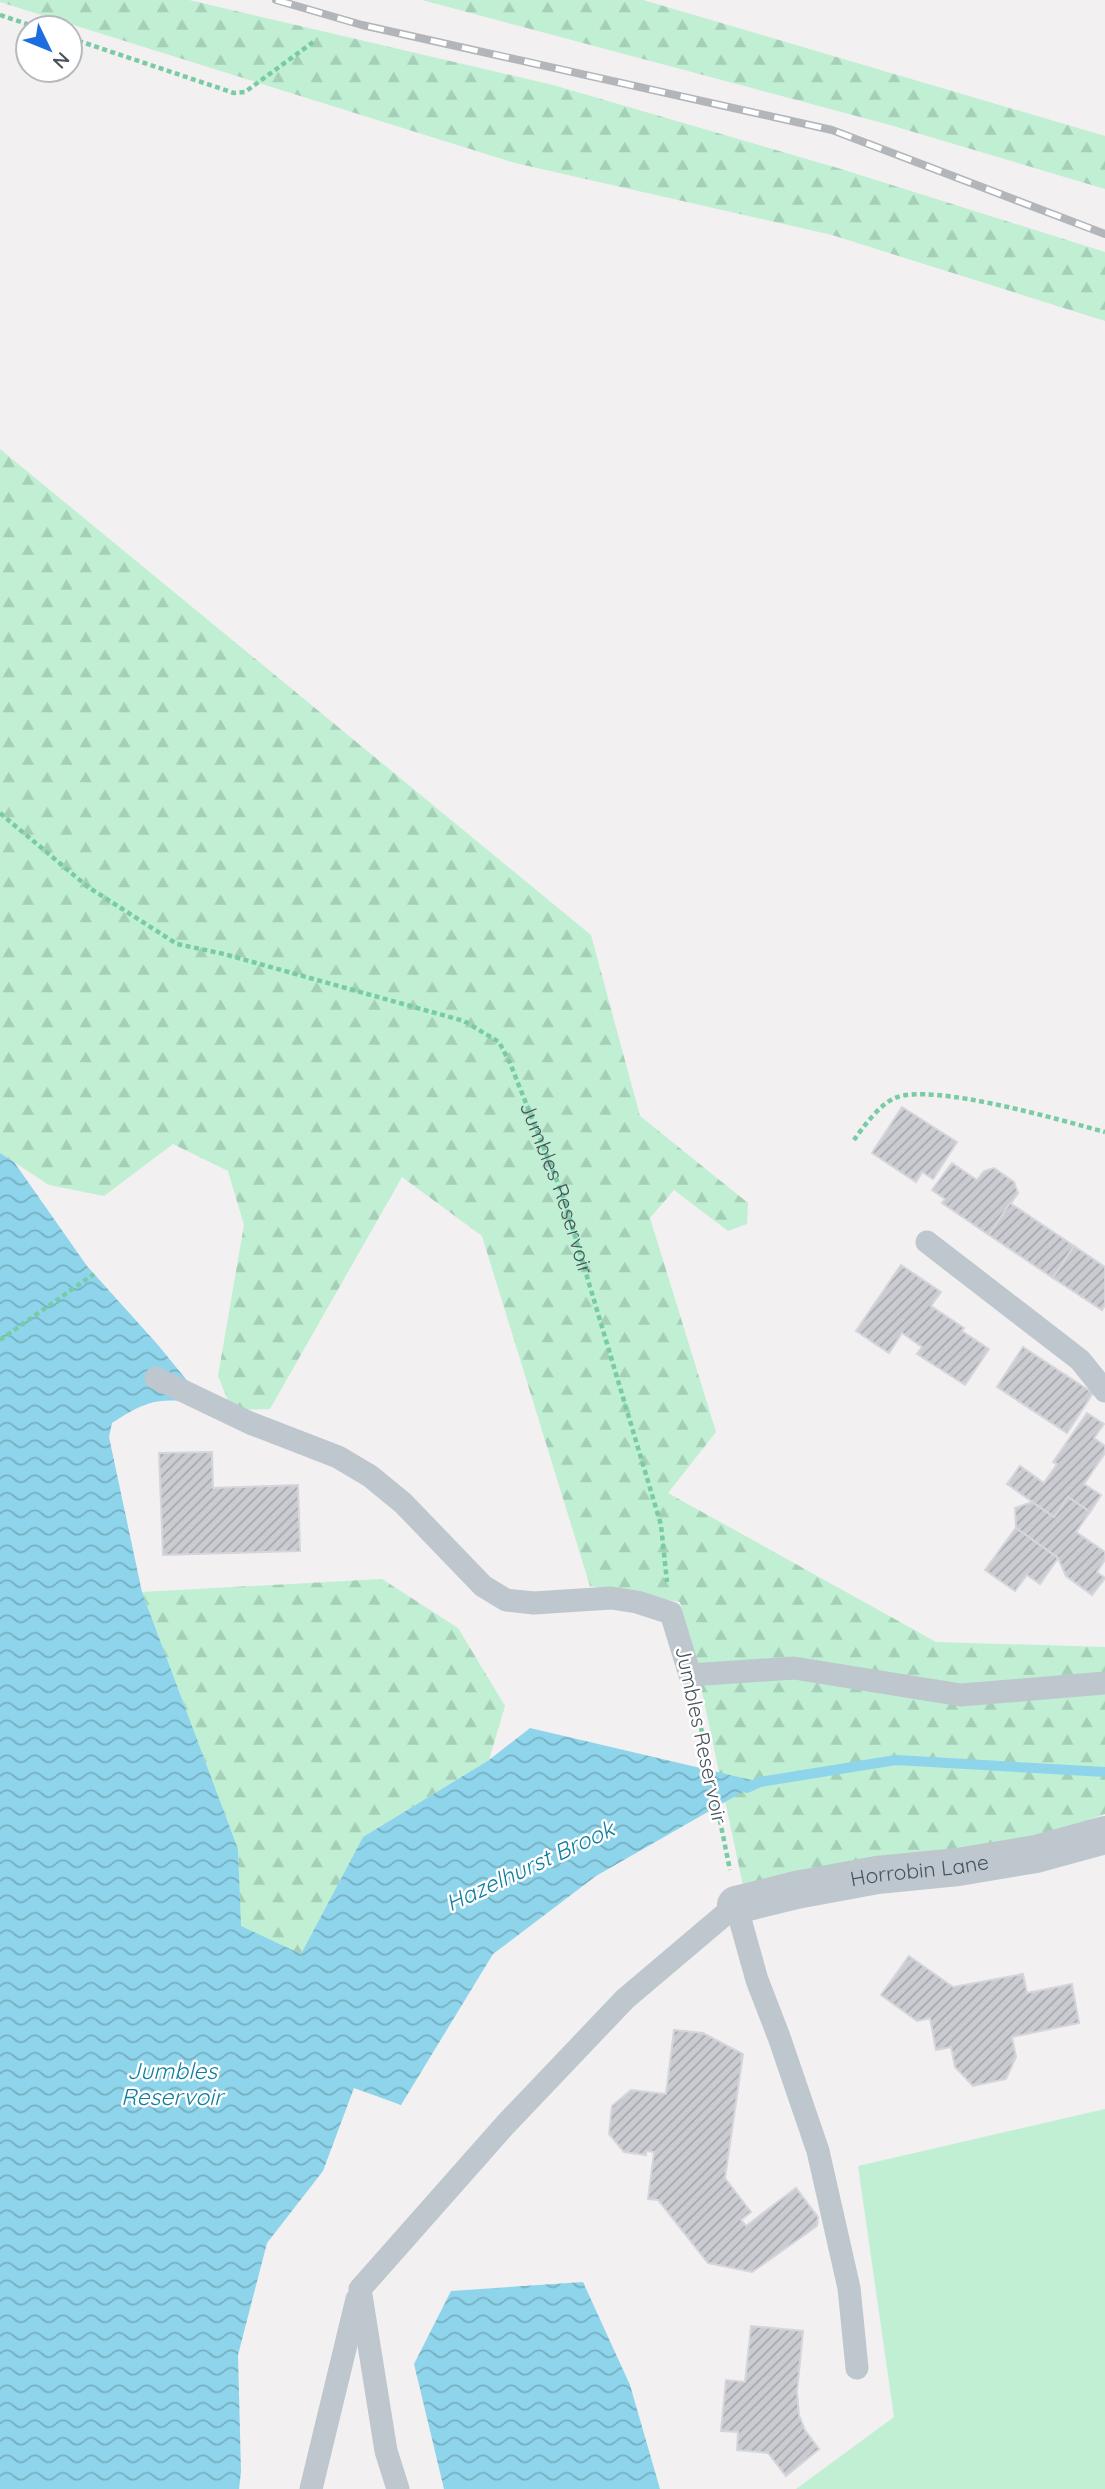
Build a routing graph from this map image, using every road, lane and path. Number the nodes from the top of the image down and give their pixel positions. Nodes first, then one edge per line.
1 (316, 40) dead end
2 (84, 43) edge
3 (0, 813) edge
4 (1105, 1132) edge
5 (854, 1140) dead end
6 (927, 1242) dead end
7 (94, 1274) dead end
8 (0, 1340) edge
9 (156, 1378) dead end
10 (1105, 1391) edge
11 (671, 1613) junction
12 (690, 1675) junction
13 (1105, 1683) edge
14 (1105, 1835) edge
15 (734, 1893) junction
16 (360, 2289) junction
17 (857, 2368) dead end
18 (311, 2489) edge
19 (398, 2489) edge

1 - 2 path
3 - 11 path, Jumbles Reservoir
4 - 5 path
6 - 10 lane
7 - 8 path
9 - 11 lane
11 - 12 lane, Jumbles Reservoir
12 - 13 lane
12 - 15 path, Jumbles Reservoir
14 - 15 street, Horrobin Lane
15 - 16 lane
15 - 17 lane
16 - 18 lane
16 - 19 lane

